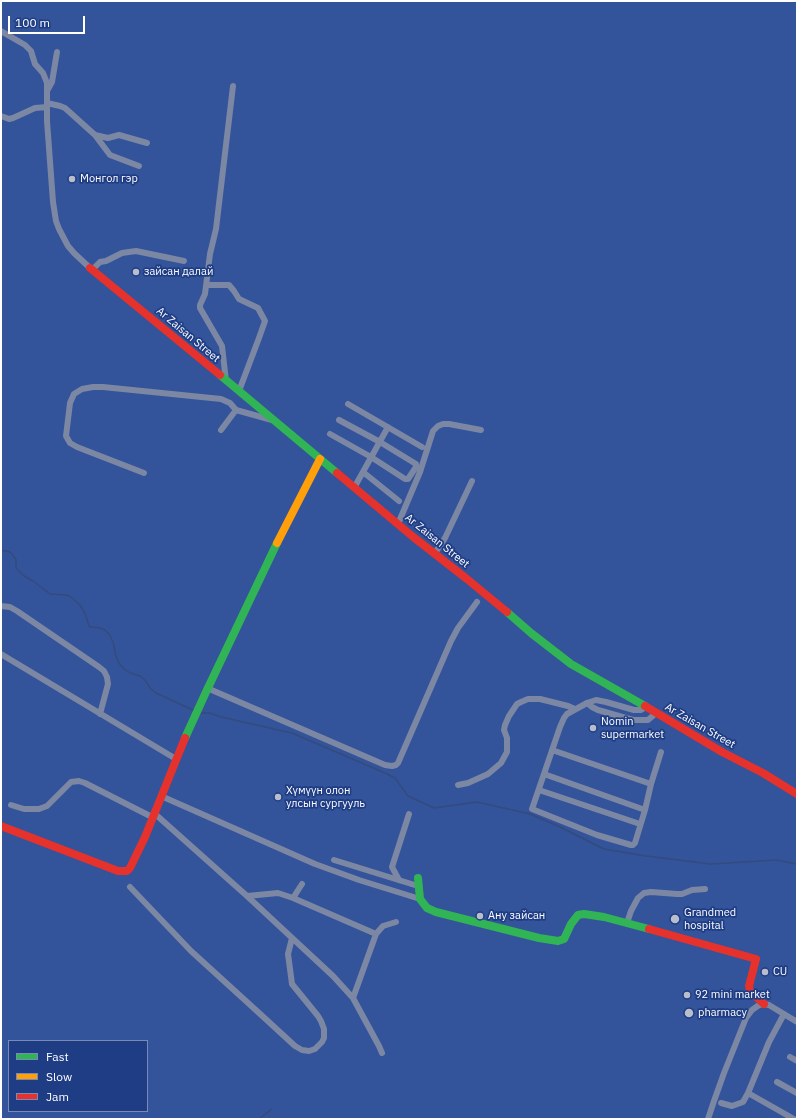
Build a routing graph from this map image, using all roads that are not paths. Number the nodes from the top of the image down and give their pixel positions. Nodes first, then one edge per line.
1 (1, 31) edge
2 (57, 52) dead end
3 (234, 86) dead end
4 (47, 92) junction
5 (47, 104) junction
6 (1, 116) edge
7 (95, 135) junction
8 (147, 143) dead end
9 (139, 166) dead end
10 (184, 261) dead end
11 (91, 269) junction
12 (206, 285) junction
13 (226, 381) junction
14 (239, 391) junction
15 (348, 404) dead end
16 (236, 410) junction
17 (274, 420) junction
18 (339, 420) dead end
19 (388, 427) junction
20 (221, 430) dead end
21 (481, 430) dead end
22 (330, 434) dead end
23 (380, 442) junction
24 (422, 447) dead end
25 (371, 457) junction
26 (320, 459) junction
27 (363, 472) junction
28 (144, 473) dead end
29 (472, 481) dead end
30 (354, 488) junction
31 (399, 501) dead end
32 (398, 524) junction
33 (435, 554) junction
34 (477, 602) dead end
35 (1, 606) edge
36 (1, 654) edge
37 (207, 688) junction
38 (587, 703) junction
39 (646, 707) junction
40 (575, 710) junction
41 (656, 713) junction
42 (100, 714) junction
43 (552, 750) junction
44 (661, 752) dead end
45 (176, 759) junction
46 (544, 774) junction
47 (651, 784) junction
48 (458, 785) dead end
49 (539, 790) junction
50 (797, 794) edge
51 (161, 796) junction
52 (11, 805) dead end
53 (645, 810) junction
54 (409, 814) dead end
55 (153, 815) junction
56 (640, 824) junction
57 (1, 826) edge
58 (334, 860) dead end
59 (400, 880) junction
60 (418, 882) joint
61 (302, 884) dead end
62 (130, 887) dead end
63 (705, 889) dead end
64 (248, 896) junction
65 (293, 898) junction
66 (420, 899) junction
67 (396, 922) dead end
68 (627, 923) junction
69 (376, 934) junction
70 (292, 938) junction
71 (353, 998) junction
72 (764, 1004) junction
73 (784, 1014) junction
74 (797, 1022) edge
75 (382, 1053) dead end
76 (790, 1057) dead end
77 (797, 1061) edge
78 (777, 1082) dead end
79 (748, 1093) junction
80 (797, 1093) edge
81 (721, 1103) dead end
82 (708, 1119) edge
83 (794, 1119) edge

1 - 4 street
2 - 4 street
3 - 12 street
4 - 5 street
5 - 6 street
5 - 7 street
5 - 11 street
7 - 8 street
7 - 9 street
10 - 11 street
11 - 13 street, Ar Zaisan Street
12 - 13 street
12 - 14 street
13 - 14 street, Ar Zaisan Street
14 - 17 street, Ar Zaisan Street
15 - 19 street
16 - 17 street
16 - 20 street
16 - 28 street
17 - 26 street, Ar Zaisan Street
18 - 23 street
19 - 23 street
19 - 24 street
21 - 32 street
22 - 25 street
23 - 25 street
23 - 25 street
25 - 27 street
26 - 30 street, Ar Zaisan Street
26 - 37 street
27 - 30 street
27 - 31 street
29 - 33 street
30 - 32 street, Ar Zaisan Street
32 - 33 street, Ar Zaisan Street
33 - 39 street, Ar Zaisan Street
34 - 37 street
35 - 42 street
36 - 42 street
37 - 45 street
38 - 39 street
38 - 40 street
38 - 41 street
39 - 41 street, Ar Zaisan Street
40 - 43 street
40 - 48 street
41 - 50 street, Ar Zaisan Street
42 - 45 street
43 - 46 street
43 - 47 street
44 - 47 street
45 - 51 street
46 - 49 street
46 - 53 street
47 - 53 street
49 - 56 street
49 - 56 street
51 - 55 street
51 - 66 street
52 - 55 street
53 - 56 street
54 - 59 street
55 - 57 street
55 - 64 street
58 - 59 street
59 - 60 street
60 - 66 street
61 - 65 street
62 - 70 street
63 - 68 street
64 - 65 street
64 - 70 street
65 - 69 street
66 - 68 street
67 - 69 street
68 - 72 street
69 - 71 street
70 - 71 street
71 - 75 street
72 - 73 street
72 - 82 street
73 - 74 street
73 - 79 street
76 - 77 street
78 - 80 street
79 - 81 street
79 - 83 street

